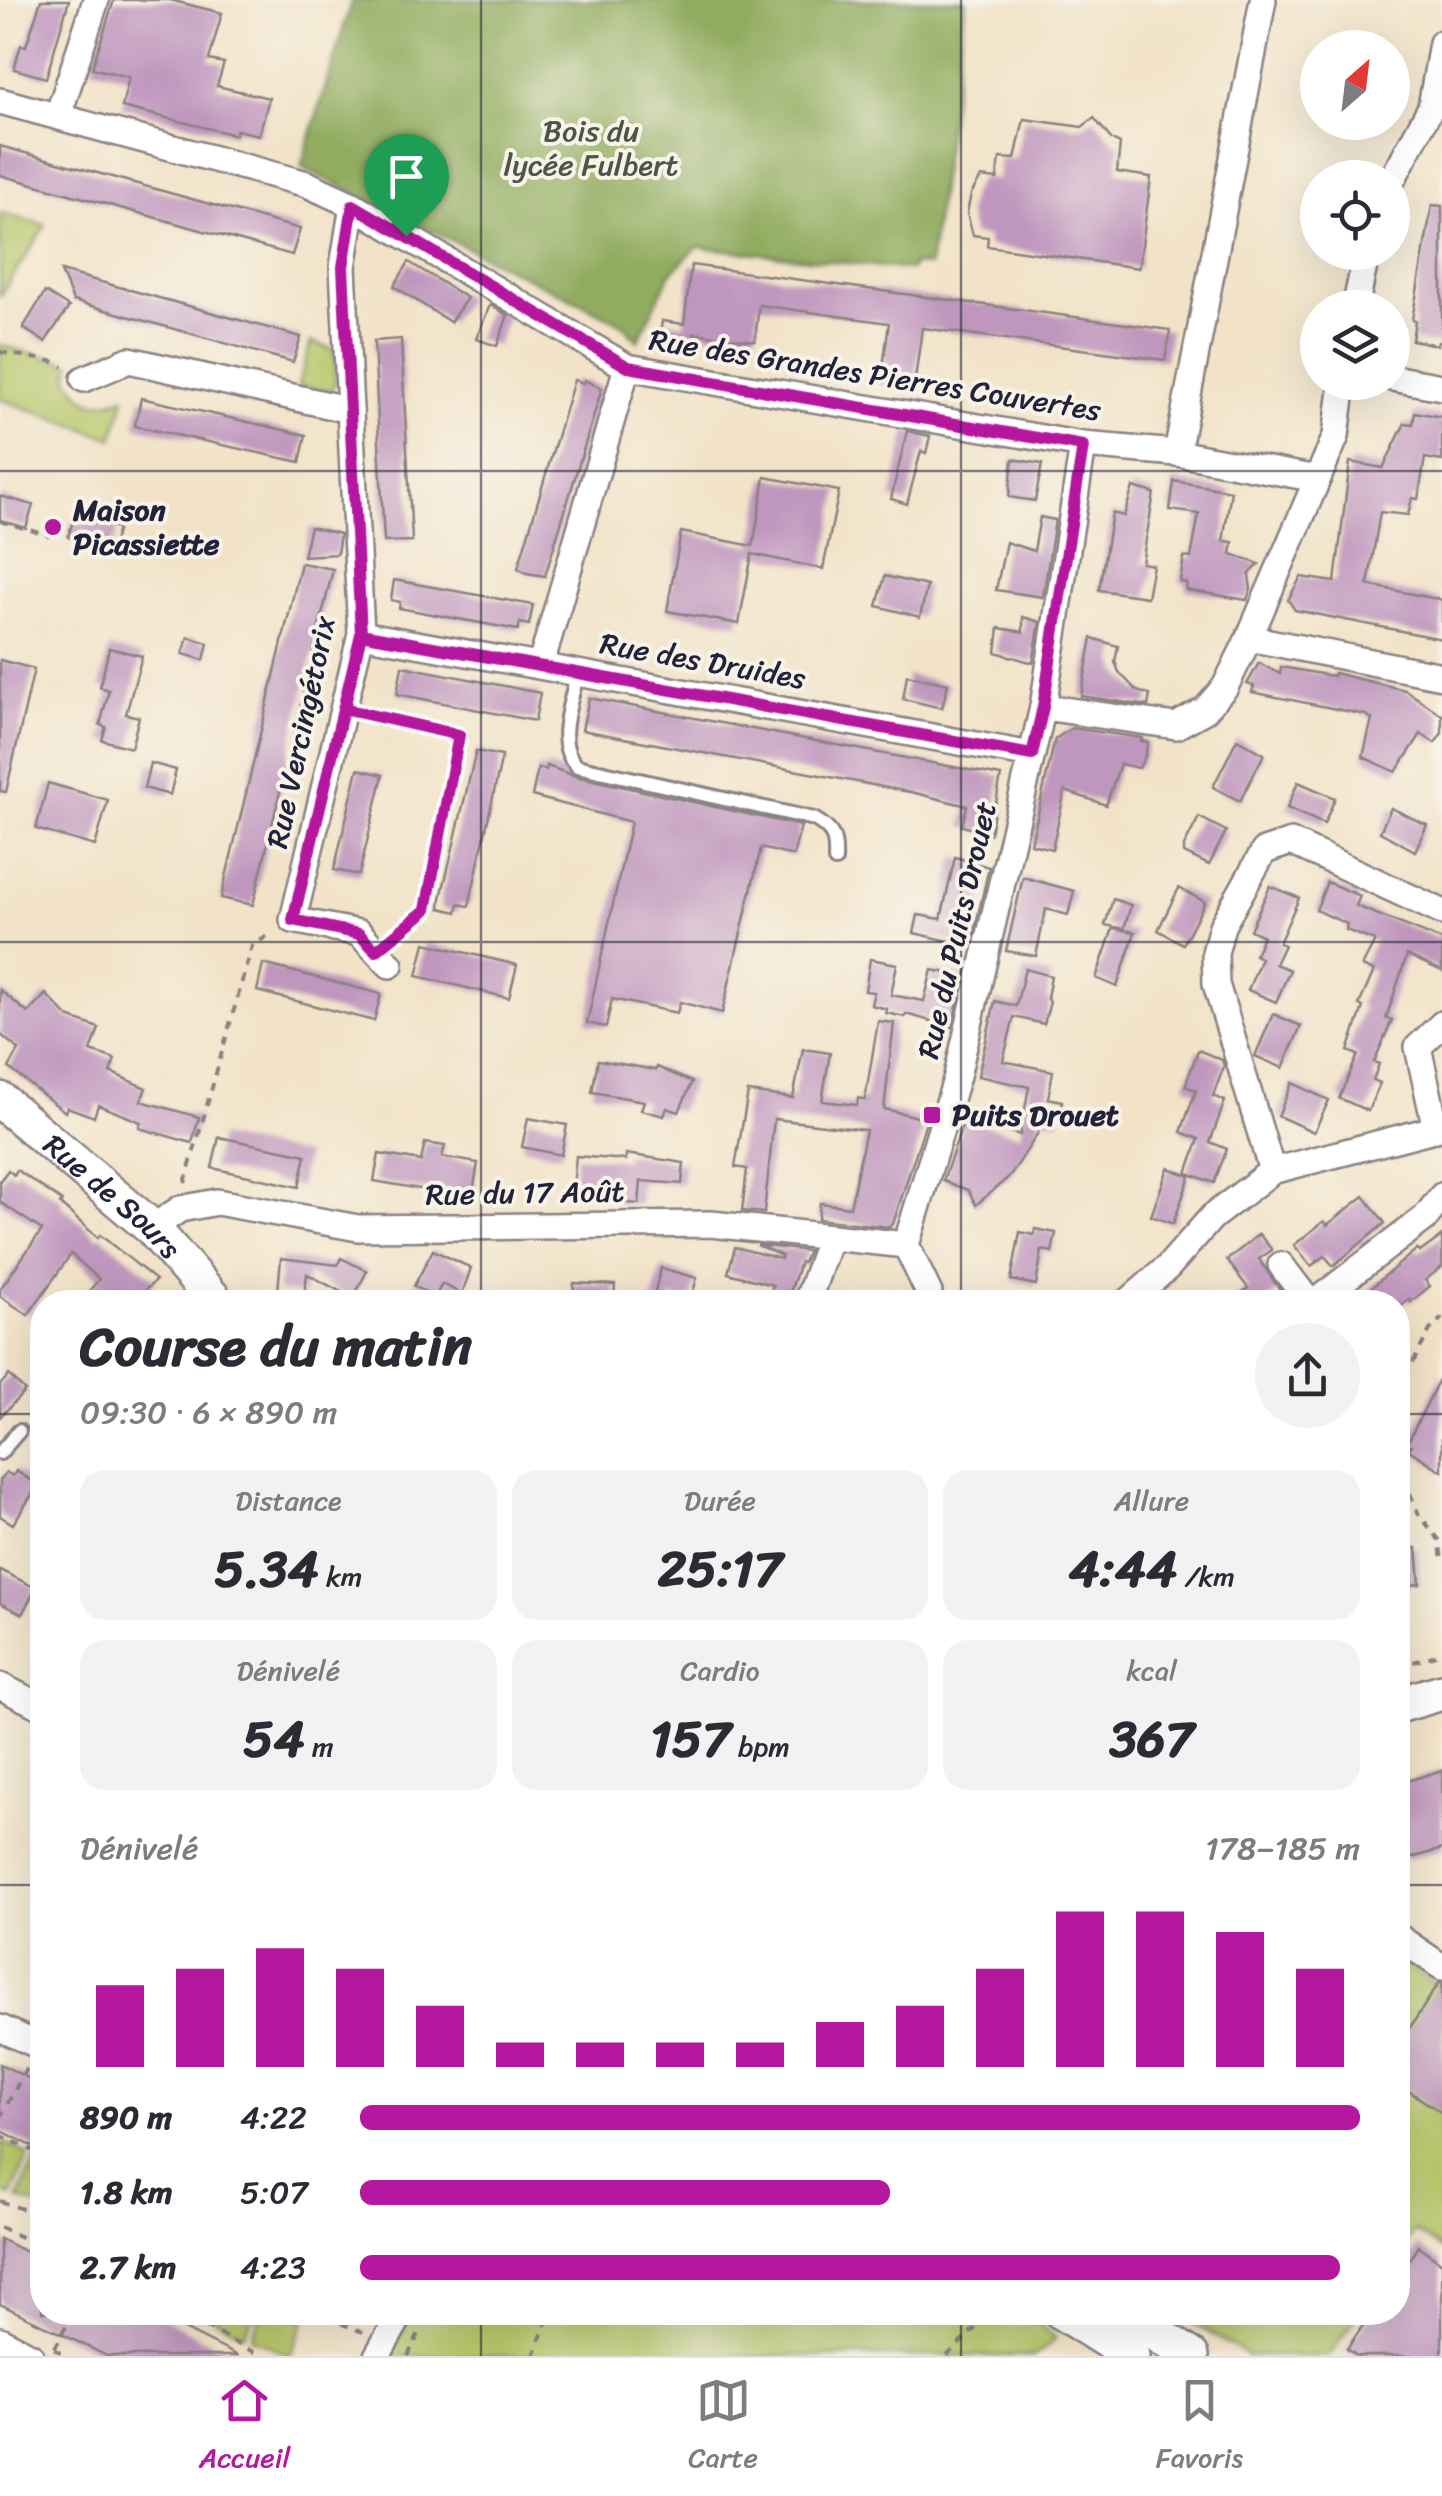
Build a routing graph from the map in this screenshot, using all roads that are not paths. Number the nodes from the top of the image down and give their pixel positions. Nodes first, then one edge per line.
1 (96, 0) edge
2 (1262, 0) edge
3 (1442, 43) edge
4 (1440, 71) edge
5 (0, 101) edge
6 (58, 116) junction
7 (1403, 160) edge
8 (353, 205) junction
9 (628, 367) junction
10 (84, 380) road end
11 (1410, 381) edge
12 (1442, 387) edge
13 (1341, 400) edge
14 (350, 410) junction
15 (1083, 446) junction
16 (1178, 453) junction
17 (1317, 478) junction
18 (361, 634) junction
19 (1249, 638) junction
20 (541, 664) junction
21 (578, 671) junction
22 (1442, 676) edge
23 (1043, 707) junction
24 (344, 709) junction
25 (459, 735) road end
26 (1032, 755) junction
27 (835, 860) dead end
28 (1442, 912) edge
29 (383, 958) road end
30 (1442, 1024) edge
31 (0, 1100) edge
32 (1439, 1128) edge
33 (1272, 1171) junction
34 (1442, 1196) edge
35 (152, 1228) junction
36 (830, 1236) junction
37 (906, 1245) junction
38 (1281, 1266) dead end
39 (206, 1290) edge
40 (811, 1290) edge
41 (928, 1290) edge
42 (1142, 1290) edge
43 (1302, 1290) edge
44 (1328, 1290) edge
45 (20, 1431) dead end
46 (0, 1453) edge
47 (0, 1686) edge
48 (1442, 1692) edge
49 (30, 1701) edge
50 (1410, 1702) edge
51 (1410, 1945) edge
52 (1442, 1967) edge
53 (5, 2035) edge
54 (30, 2043) edge
55 (395, 2325) edge
56 (1083, 2325) edge
57 (1143, 2325) edge
58 (0, 2340) edge
59 (381, 2350) edge
60 (32, 2356) edge
61 (1132, 2356) edge
62 (1191, 2356) edge

1 - 6 street
2 - 16 street
3 - 4 street
4 - 7 street
5 - 6 street, Rue des Grandes Pierres Couvertes
6 - 8 street, Rue des Grandes Pierres Couvertes
8 - 9 street, Rue des Grandes Pierres Couvertes
8 - 14 street, Rue Vercingétorix
9 - 15 street, Rue des Grandes Pierres Couvertes
9 - 20 street
10 - 14 street
11 - 12 street
13 - 17 street
14 - 18 street, Rue Vercingétorix
15 - 16 street, Rue des Grandes Pierres Couvertes
15 - 23 street, Rue du Puits Drouet
16 - 17 street, Rue des Grandes Pierres Couvertes
17 - 19 street
18 - 20 street, Rue des Druides
18 - 24 street, Rue Vercingétorix
19 - 22 street
19 - 23 street
20 - 21 street, Rue des Druides
21 - 26 street, Rue des Druides
21 - 27 lane
23 - 26 street, Rue du Puits Drouet
24 - 25 lane
24 - 29 street, Rue Vercingétorix
26 - 37 street, Rue du Puits Drouet
28 - 33 street
30 - 32 street
31 - 35 main road, Rue de Sours
32 - 33 street
33 - 42 street
34 - 44 street
35 - 36 street, Rue du 17 Août
35 - 39 main road, Rue de Sours
36 - 37 street, Rue du 17 Août
36 - 40 street
37 - 41 street
38 - 43 street
45 - 46 lane
47 - 49 street
48 - 50 main road
51 - 52 street
53 - 54 street
55 - 59 street
56 - 61 main road
57 - 62 main road
58 - 60 street

